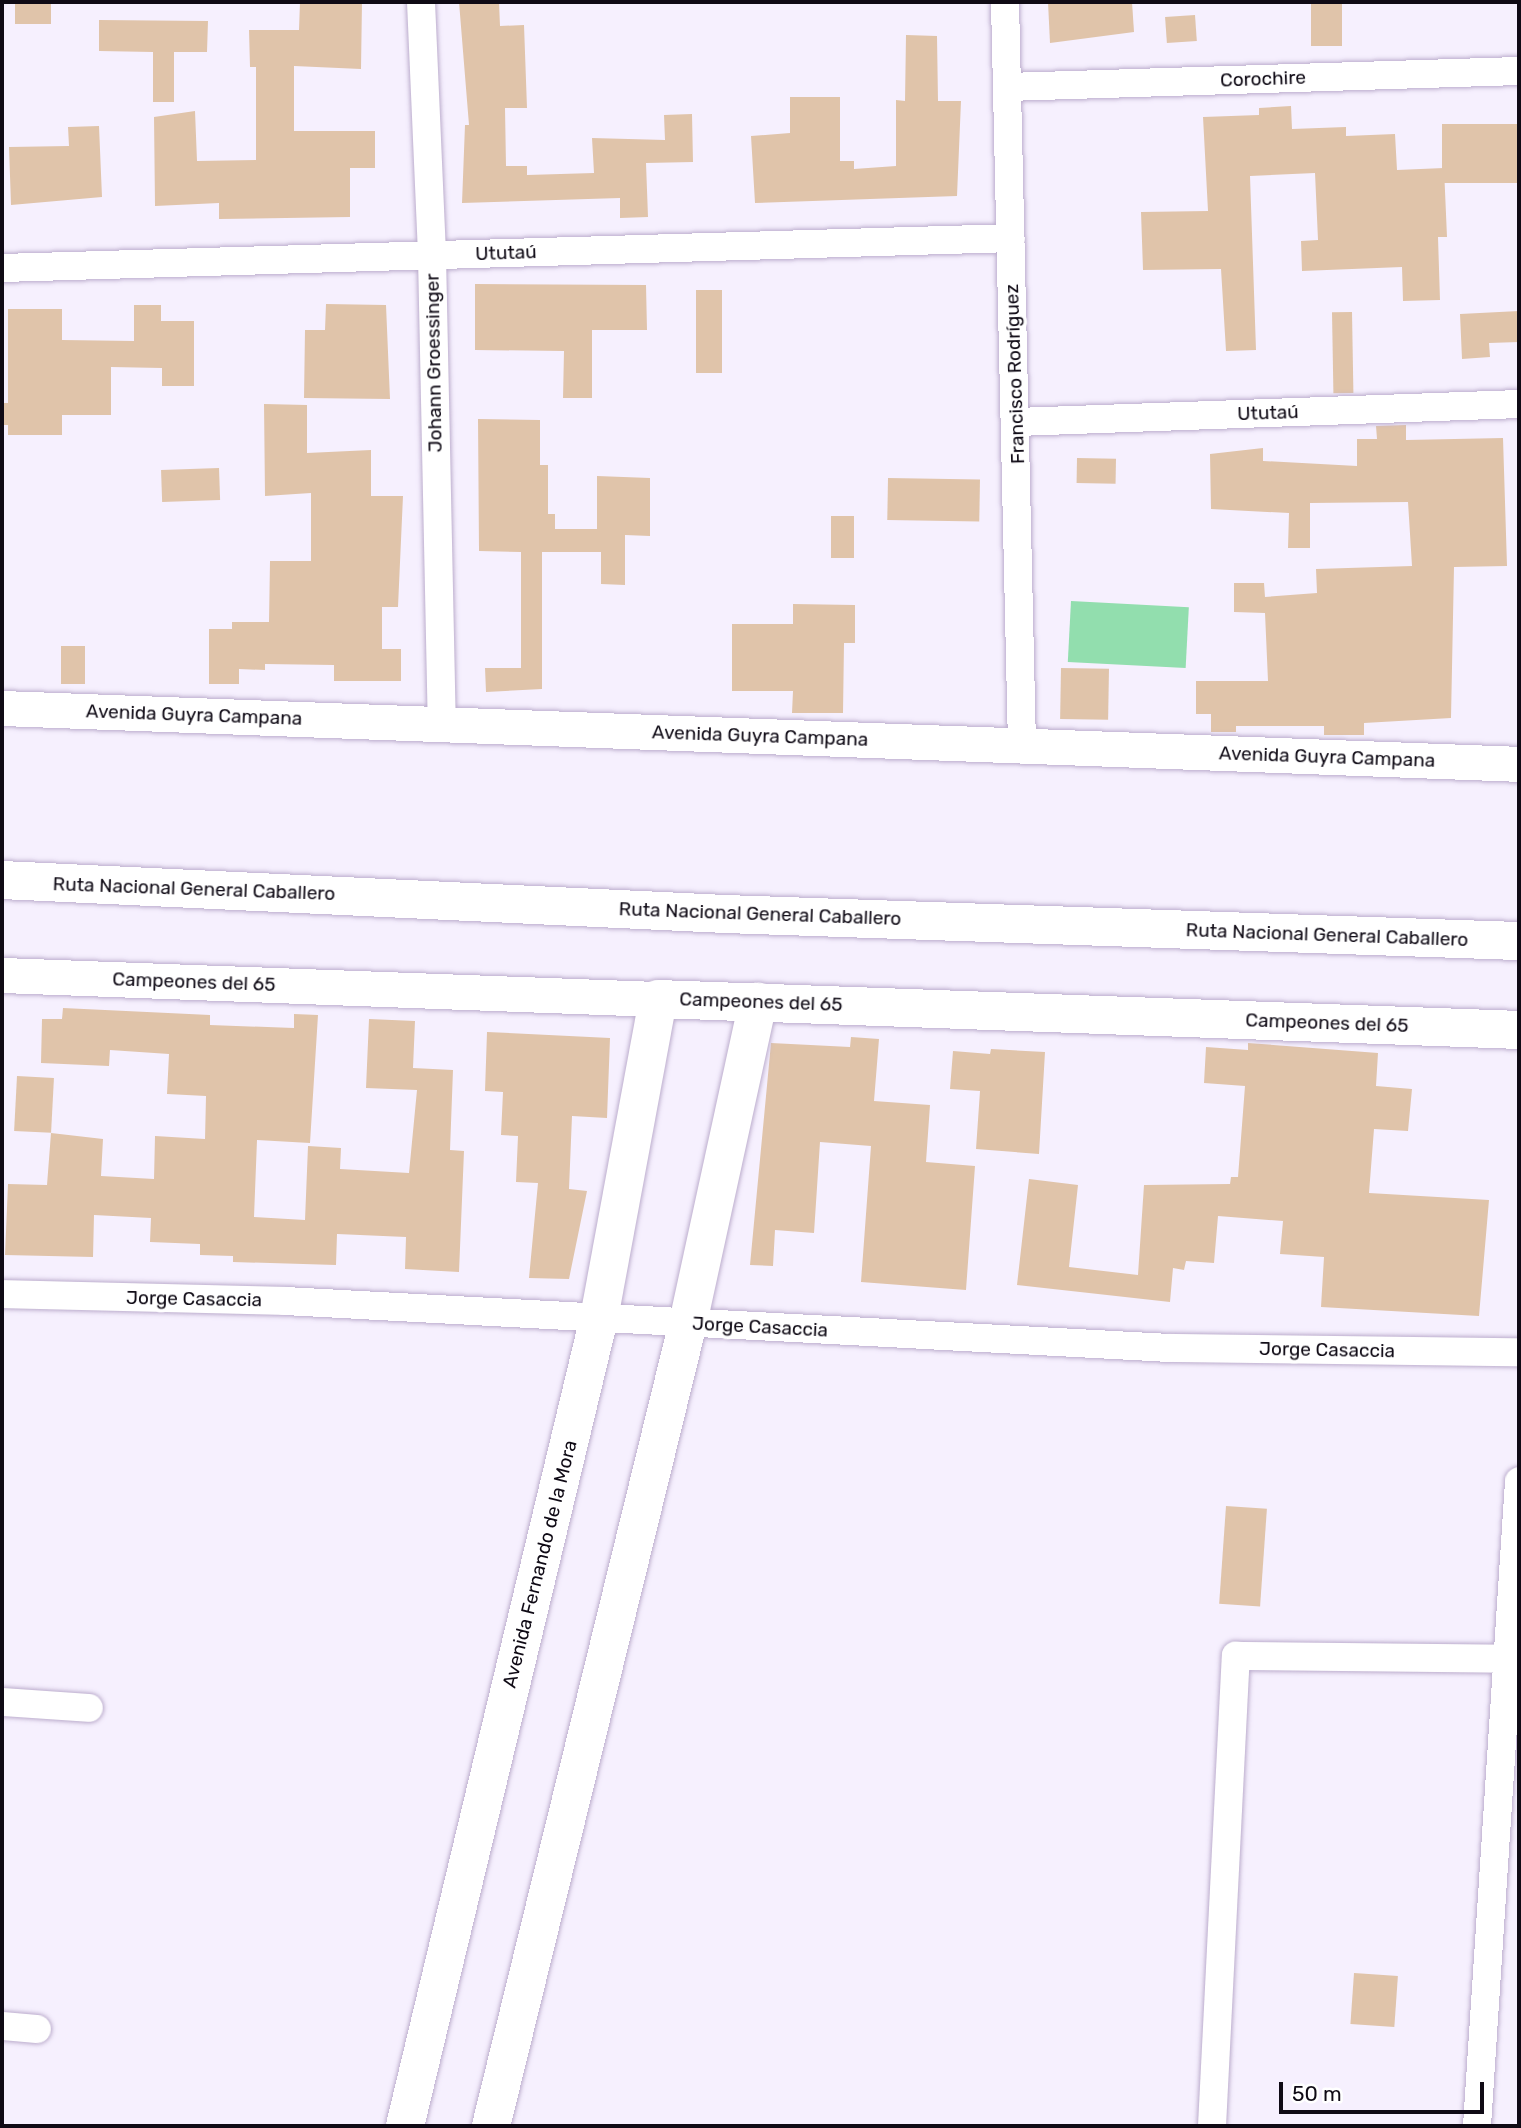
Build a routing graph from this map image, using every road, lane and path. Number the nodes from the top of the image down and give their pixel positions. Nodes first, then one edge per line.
1 (421, 2) edge
2 (1005, 2) edge
3 (1519, 72) edge
4 (1007, 86) junction
5 (1011, 237) junction
6 (432, 256) junction
7 (2, 268) edge
8 (1519, 404) edge
9 (1017, 422) junction
10 (2, 708) edge
11 (442, 724) junction
12 (1022, 746) junction
13 (1519, 764) edge
14 (2, 880) edge
15 (1519, 941) edge
16 (2, 975) edge
17 (658, 999) junction
18 (758, 1002) junction
19 (1519, 1030) edge
20 (2, 1294) edge
21 (600, 1318) junction
22 (688, 1323) junction
23 (1519, 1352) edge
24 (1519, 1481) edge
25 (1513, 1659) edge
26 (2, 1702) edge
27 (89, 1708) dead end
28 (2, 2026) edge
29 (37, 2029) dead end
30 (405, 2126) edge
31 (491, 2126) edge
32 (1212, 2126) edge
33 (1477, 2126) edge

1 - 6 street, Johann Groessinger
2 - 4 street, Francisco Rodríguez
3 - 4 street, Corochire
4 - 5 street, Francisco Rodríguez
5 - 6 street, Ututaú
5 - 9 street, Francisco Rodríguez
6 - 7 street, Ututaú
6 - 11 street, Johann Groessinger
8 - 9 street, Ututaú
9 - 12 street, Francisco Rodríguez
10 - 11 street, Avenida Guyra Campana
11 - 12 street, Avenida Guyra Campana
12 - 13 street, Avenida Guyra Campana
14 - 15 main road, Ruta Nacional General Caballero
16 - 17 street, Campeones del 65
17 - 18 main road, Campeones del 65
17 - 21 main road, Avenida Fernando de la Mora
18 - 19 main road, Campeones del 65
18 - 22 main road
20 - 21 street, Jorge Casaccia
21 - 22 street, Jorge Casaccia
21 - 30 main road, Avenida Fernando de la Mora
22 - 23 street, Jorge Casaccia
22 - 31 main road
24 - 25 street
25 - 32 street
25 - 33 street
26 - 27 street
28 - 29 street

